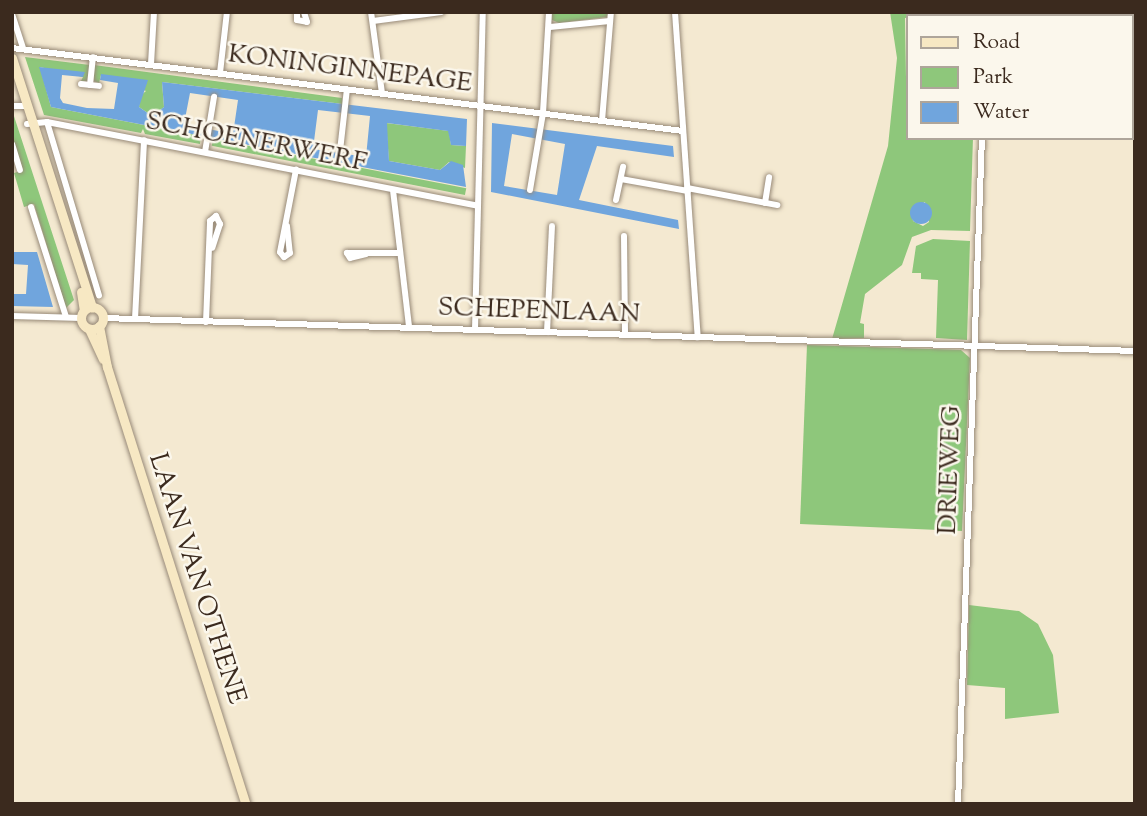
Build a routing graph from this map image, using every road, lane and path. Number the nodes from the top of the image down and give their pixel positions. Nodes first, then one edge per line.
1 (154, 12) edge
2 (297, 12) edge
3 (304, 12) edge
4 (372, 12) edge
5 (441, 12) edge
6 (483, 12) edge
7 (549, 12) edge
8 (611, 12) edge
9 (675, 12) edge
10 (12, 14) edge
11 (226, 14) edge
12 (373, 21) junction
13 (610, 21) junction
14 (550, 27) junction
15 (12, 48) edge
16 (23, 48) junction
17 (93, 57) junction
18 (12, 58) edge
19 (150, 64) junction
20 (220, 74) junction
21 (12, 76) edge
22 (82, 83) dead end
23 (90, 85) junction
24 (99, 86) dead end
25 (347, 89) junction
26 (382, 93) junction
27 (214, 97) dead end
28 (481, 106) junction
29 (21, 107) edge
30 (543, 113) junction
31 (602, 121) junction
32 (47, 122) junction
33 (29, 123) junction
34 (683, 131) junction
35 (144, 140) junction
36 (982, 140) edge
37 (12, 144) edge
38 (340, 151) dead end
39 (205, 152) junction
40 (623, 167) dead end
41 (20, 170) dead end
42 (296, 170) junction
43 (769, 177) dead end
44 (621, 179) junction
45 (393, 190) junction
46 (530, 190) dead end
47 (688, 190) junction
48 (617, 200) dead end
49 (765, 203) junction
50 (777, 205) dead end
51 (478, 206) junction
52 (31, 207) dead end
53 (287, 226) dead end
54 (552, 226) dead end
55 (624, 236) dead end
56 (212, 248) dead end
57 (400, 253) junction
58 (366, 254) dead end
59 (92, 273) junction
60 (79, 277) junction
61 (99, 295) dead end
62 (86, 312) junction
63 (12, 316) edge
64 (66, 317) junction
65 (135, 319) junction
66 (206, 322) junction
67 (97, 324) junction
68 (409, 327) junction
69 (475, 330) junction
70 (547, 332) junction
71 (625, 335) junction
72 (698, 337) junction
73 (975, 346) junction
74 (1135, 351) edge
75 (246, 804) edge
76 (958, 804) edge

1 - 19 street
2 - 3 street
4 - 12 street
5 - 12 street
6 - 28 street
7 - 14 street
8 - 13 street
9 - 34 street
10 - 16 street
11 - 20 street
12 - 26 street
13 - 14 street
13 - 31 street
14 - 30 street
15 - 16 street, KONINGINNEPAGE
16 - 17 street, KONINGINNEPAGE
17 - 19 street, KONINGINNEPAGE
17 - 23 street
18 - 29 street
19 - 20 street, KONINGINNEPAGE
20 - 25 street, KONINGINNEPAGE
21 - 29 street
22 - 23 street
23 - 24 street
25 - 26 street, KONINGINNEPAGE
25 - 38 street
26 - 28 street, KONINGINNEPAGE
27 - 39 street
28 - 30 street, KONINGINNEPAGE
28 - 51 street
29 - 33 street
30 - 31 street, KONINGINNEPAGE
30 - 46 street
31 - 34 street, KONINGINNEPAGE
32 - 33 street, SCHOENERWERF
32 - 35 street, SCHOENERWERF
32 - 59 street
33 - 60 street
34 - 47 street
35 - 39 street, SCHOENERWERF
35 - 65 street
36 - 73 street, DRIEWEG
37 - 41 street
39 - 42 street, SCHOENERWERF
40 - 44 street
42 - 45 street, SCHOENERWERF
42 - 53 street
43 - 49 street
44 - 47 street
44 - 48 street
45 - 51 street, SCHOENERWERF
45 - 57 street
47 - 49 street
47 - 72 street
49 - 50 street
51 - 69 street
52 - 64 street
54 - 70 street
55 - 71 street
56 - 66 street
57 - 58 street
57 - 68 street
59 - 60 street
59 - 61 street
60 - 62 street
62 - 64 street
62 - 67 street
62 - 67 street
63 - 64 street
65 - 66 street, SCHEPENLAAN
65 - 67 street, SCHEPENLAAN
66 - 68 street, SCHEPENLAAN
67 - 75 street, LAAN VAN OTHENE
68 - 69 street, SCHEPENLAAN
69 - 70 street, SCHEPENLAAN
70 - 71 street, SCHEPENLAAN
71 - 72 street, SCHEPENLAAN
72 - 73 street, SCHEPENLAAN
73 - 74 street, SCHEPENLAAN
73 - 76 street, DRIEWEG

